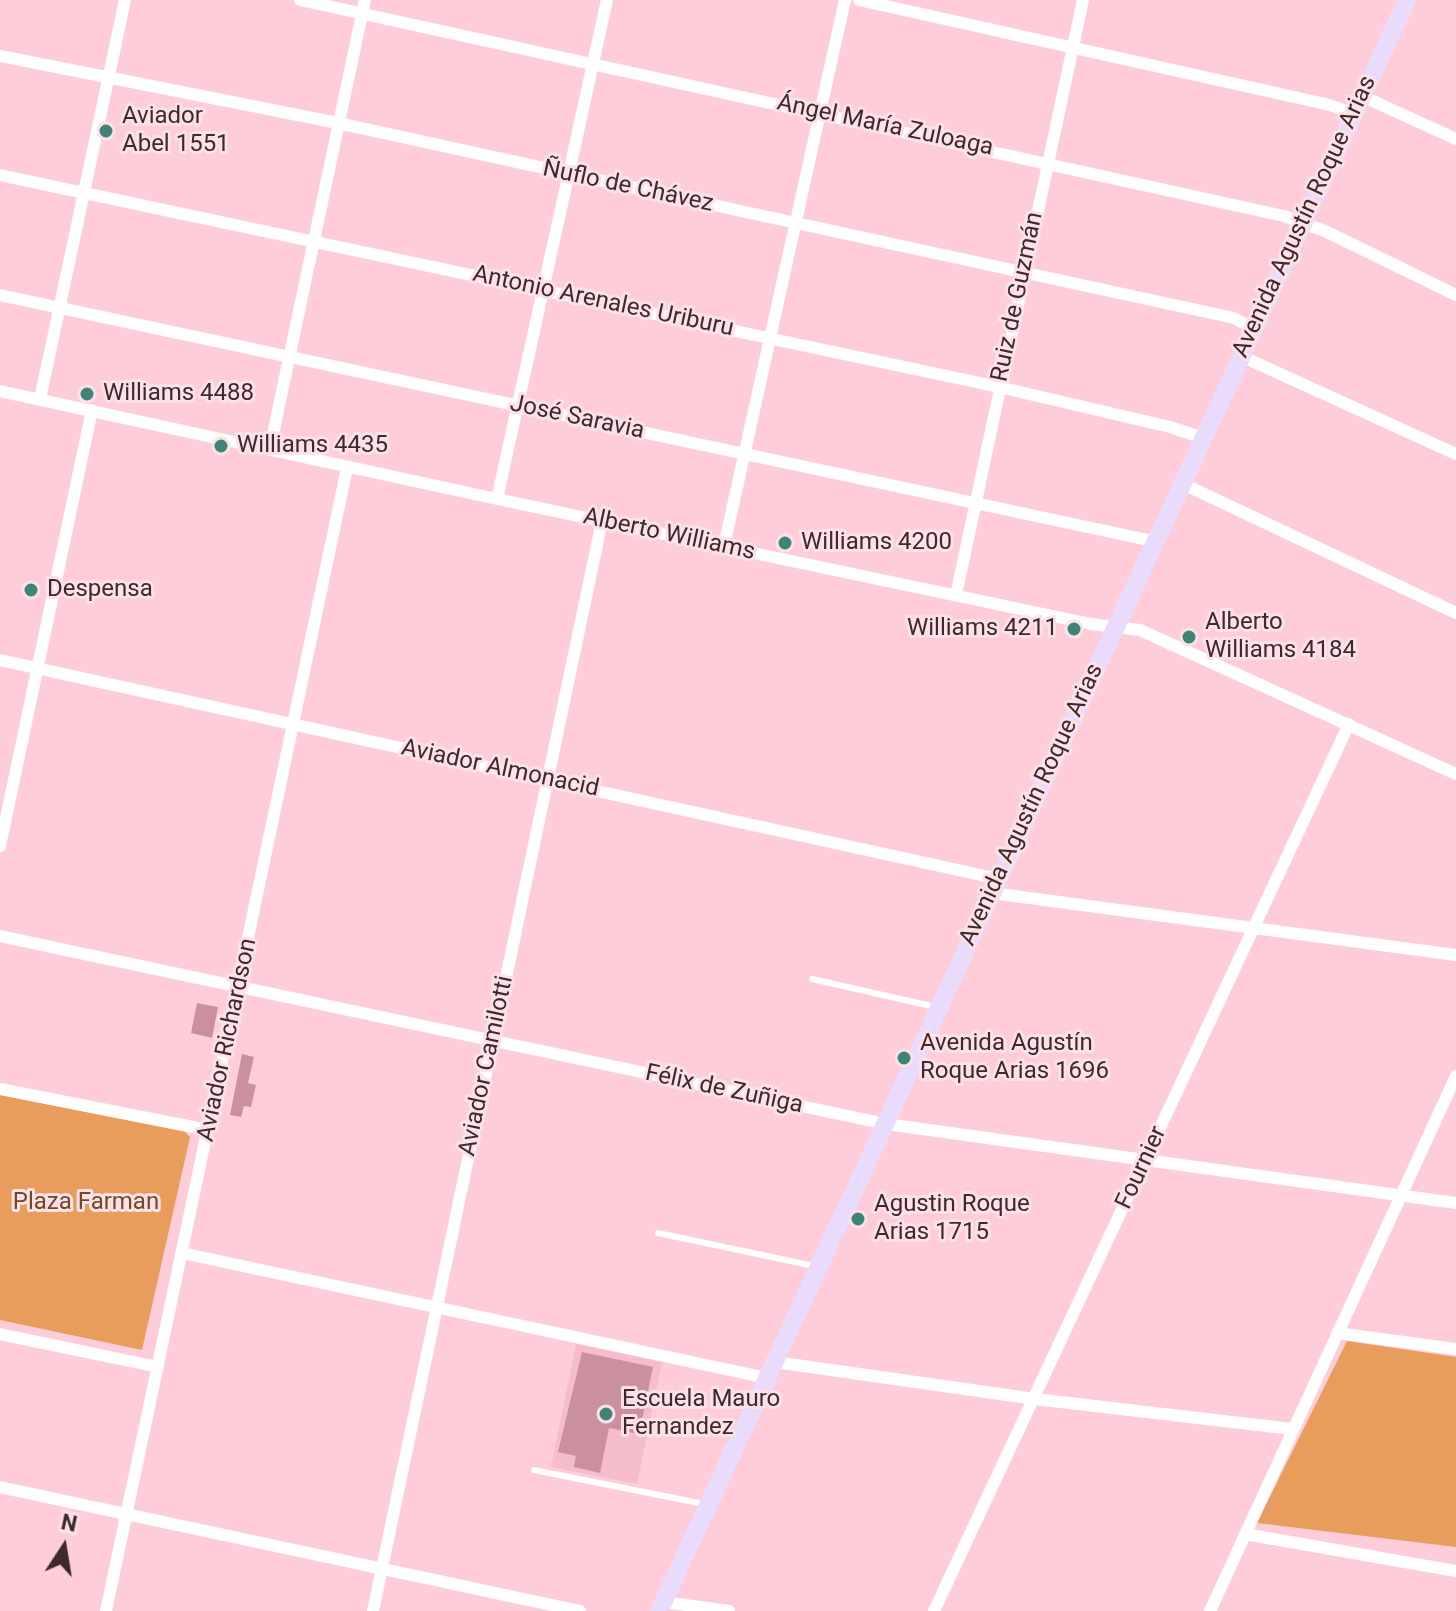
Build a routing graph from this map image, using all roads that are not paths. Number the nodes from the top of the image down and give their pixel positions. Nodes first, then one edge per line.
1 (125, 0) edge
2 (300, 0) edge
3 (607, 0) edge
4 (845, 0) edge
5 (859, 0) edge
6 (1083, 0) edge
7 (1407, 0) edge
8 (363, 6) edge
9 (1072, 47) junction
10 (0, 56) edge
11 (594, 62) junction
12 (109, 78) junction
13 (1362, 96) junction
14 (820, 112) junction
15 (1354, 114) junction
16 (338, 123) junction
17 (1456, 139) edge
18 (1048, 161) junction
19 (570, 174) junction
20 (0, 175) edge
21 (83, 193) junction
22 (796, 223) junction
23 (1302, 223) junction
24 (313, 241) junction
25 (1024, 274) junction
26 (544, 289) junction
27 (0, 295) edge
28 (1456, 295) edge
29 (59, 307) junction
30 (1253, 328) junction
31 (771, 338) junction
32 (1241, 356) junction
33 (289, 357) junction
34 (999, 387) junction
35 (0, 391) edge
36 (40, 399) junction
37 (518, 405) junction
38 (92, 410) junction
39 (1203, 438) junction
40 (270, 448) junction
41 (744, 453) junction
42 (1456, 454) edge
43 (347, 468) junction
44 (1181, 483) junction
45 (497, 499) junction
46 (975, 502) junction
47 (602, 521) junction
48 (1153, 541) junction
49 (724, 546) junction
50 (956, 595) junction
51 (1456, 613) edge
52 (1114, 626) junction
53 (0, 660) edge
54 (37, 668) junction
55 (1349, 724) junction
56 (295, 726) junction
57 (1456, 774) edge
58 (548, 779) junction
59 (0, 846) edge
60 (996, 886) junction
61 (1252, 929) junction
62 (0, 936) edge
63 (1456, 955) edge
64 (812, 979) dead end
65 (239, 986) junction
66 (939, 1008) junction
67 (492, 1041) junction
68 (1456, 1076) edge
69 (0, 1089) edge
70 (886, 1124) junction
71 (208, 1130) junction
72 (1145, 1162) junction
73 (1401, 1195) junction
74 (1456, 1203) edge
75 (658, 1233) dead end
76 (182, 1253) junction
77 (821, 1268) junction
78 (436, 1308) junction
79 (1337, 1333) junction
80 (0, 1334) edge
81 (1456, 1349) edge
82 (158, 1367) junction
83 (771, 1370) junction
84 (1035, 1399) junction
85 (1292, 1429) junction
86 (534, 1470) dead end
87 (0, 1487) edge
88 (711, 1505) junction
89 (126, 1514) junction
90 (1245, 1534) junction
91 (381, 1570) junction
92 (1456, 1571) edge
93 (662, 1607) edge
94 (106, 1611) edge
95 (373, 1611) edge
96 (580, 1611) edge
97 (729, 1611) edge
98 (934, 1611) edge
99 (1210, 1611) edge

1 - 12 street
2 - 8 street, Ángel María Zuloaga
3 - 11 street
4 - 14 street
5 - 9 street
6 - 9 street, Ruiz de Guzmán
7 - 13 main road, Avenida Agustín Roque Arias
8 - 11 street, Ángel María Zuloaga
8 - 16 street
9 - 15 street
9 - 18 street, Ruiz de Guzmán
10 - 12 street, Ñuflo de Chávez
11 - 14 street, Ángel María Zuloaga
11 - 19 street
12 - 16 street, Ñuflo de Chávez
12 - 21 street
13 - 15 main road, Avenida Agustín Roque Arias
13 - 17 street
14 - 18 street, Ángel María Zuloaga
14 - 22 street
15 - 23 main road, Avenida Agustín Roque Arias
16 - 19 street, Ñuflo de Chávez
16 - 24 street
18 - 23 street, Ángel María Zuloaga
18 - 25 street, Ruiz de Guzmán
19 - 22 street, Ñuflo de Chávez
19 - 26 street
20 - 21 street, Antonio Arenales Uriburu
21 - 24 street, Antonio Arenales Uriburu
21 - 29 street
22 - 25 street, Ñuflo de Chávez
22 - 31 street
23 - 28 street, Ángel María Zuloaga
23 - 30 main road, Avenida Agustín Roque Arias
24 - 26 street, Antonio Arenales Uriburu
24 - 33 street
25 - 30 street, Ñuflo de Chávez
25 - 34 street, Ruiz de Guzmán
26 - 31 street, Antonio Arenales Uriburu
26 - 37 street
27 - 29 street, José Saravia
29 - 33 street, José Saravia
29 - 36 street
30 - 32 main road, Avenida Agustín Roque Arias
31 - 34 street, Antonio Arenales Uriburu
31 - 41 street
32 - 39 main road, Avenida Agustín Roque Arias
32 - 42 street
33 - 37 street, José Saravia
33 - 40 street
34 - 39 street, Antonio Arenales Uriburu
34 - 46 street, Ruiz de Guzmán
35 - 36 street, Alberto Williams
36 - 38 street, Alberto Williams
37 - 41 street, José Saravia
37 - 45 street
38 - 40 street, Alberto Williams
38 - 54 street
39 - 44 main road, Avenida Agustín Roque Arias
40 - 43 street, Alberto Williams
41 - 46 street, José Saravia
41 - 49 street
43 - 45 street, Alberto Williams
43 - 56 street, Aviador Richardson
44 - 48 main road, Avenida Agustín Roque Arias
44 - 51 street
45 - 47 street, Alberto Williams
46 - 48 street, José Saravia
46 - 50 street, Ruiz de Guzmán
47 - 49 street, Alberto Williams
47 - 58 street, Aviador Camilotti
48 - 52 main road, Avenida Agustín Roque Arias
49 - 50 street, Alberto Williams
50 - 52 street, Alberto Williams
52 - 55 street, Alberto Williams
52 - 60 main road, Avenida Agustín Roque Arias
53 - 54 street, Aviador Almonacid
54 - 56 street, Aviador Almonacid
54 - 59 street
55 - 57 street, Alberto Williams
55 - 61 street, Fournier
56 - 58 street, Aviador Almonacid
56 - 65 street, Aviador Richardson
58 - 60 street, Aviador Almonacid
58 - 67 street, Aviador Camilotti
60 - 61 street, Aviador Almonacid
60 - 66 main road, Avenida Agustín Roque Arias
61 - 63 street, Aviador Almonacid
61 - 72 street, Fournier
62 - 65 street, Félix de Zuñiga
64 - 66 lane
65 - 67 street, Félix de Zuñiga
65 - 71 street, Aviador Richardson
66 - 70 main road, Avenida Agustín Roque Arias
67 - 70 street, Félix de Zuñiga
67 - 78 street, Aviador Camilotti
68 - 73 street
69 - 71 street
70 - 72 street, Félix de Zuñiga
70 - 77 main road, Avenida Agustín Roque Arias
71 - 76 street, Aviador Richardson
72 - 73 street, Félix de Zuñiga
72 - 84 street, Fournier
73 - 74 street, Félix de Zuñiga
73 - 79 street
75 - 77 lane
76 - 78 street
76 - 82 street, Aviador Richardson
77 - 83 main road, Avenida Agustín Roque Arias
78 - 83 street
78 - 91 street, Aviador Camilotti
79 - 81 street
79 - 85 street
80 - 82 street
82 - 89 street, Aviador Richardson
83 - 84 street
83 - 88 main road, Avenida Agustín Roque Arias
84 - 85 street
84 - 98 street, Fournier
85 - 90 street
86 - 88 lane
87 - 89 street
88 - 93 main road, Avenida Agustín Roque Arias
89 - 91 street
89 - 94 street, Aviador Richardson
90 - 92 street
90 - 99 street
91 - 95 street, Aviador Camilotti
91 - 96 street
93 - 97 street

